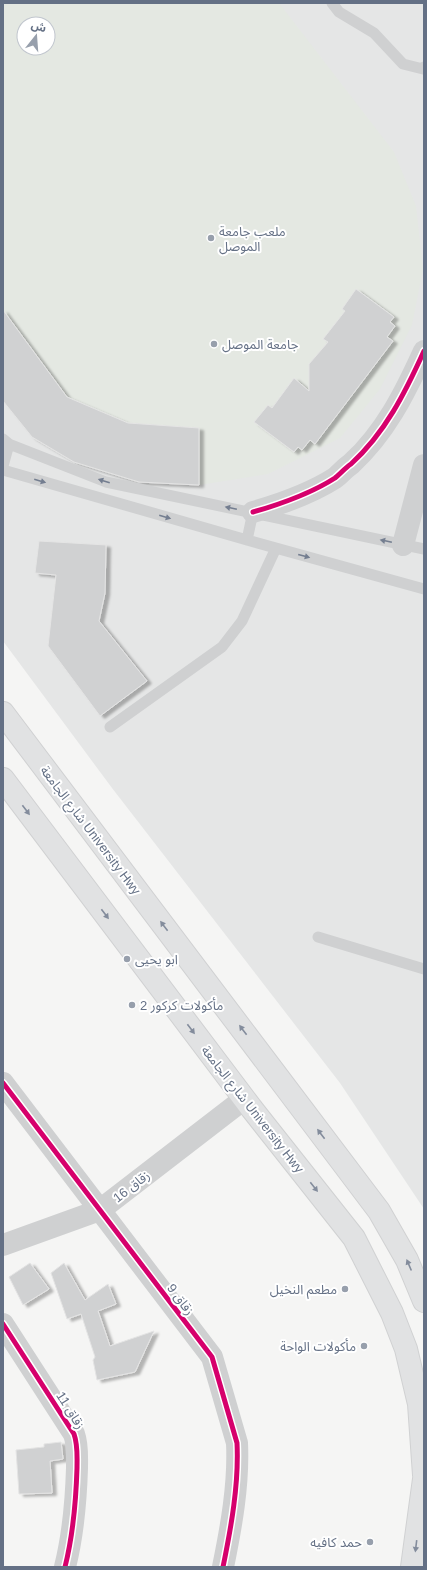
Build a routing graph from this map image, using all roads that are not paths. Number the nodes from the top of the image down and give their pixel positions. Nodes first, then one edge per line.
1 (332, 3) edge
2 (424, 68) edge
3 (424, 352) edge
4 (6, 442) edge
5 (3, 466) edge
6 (424, 466) edge
7 (3, 470) edge
8 (253, 512) junction
9 (247, 540) junction
10 (414, 547) edge
11 (276, 548) junction
12 (424, 589) edge
13 (3, 713) edge
14 (110, 727) dead end
15 (3, 779) edge
16 (318, 937) dead end
17 (424, 969) edge
18 (3, 1084) edge
19 (244, 1099) junction
20 (100, 1210) junction
21 (3, 1246) edge
22 (423, 1295) edge
23 (3, 1324) edge
24 (424, 1475) edge
25 (424, 1479) edge
26 (65, 1567) edge
27 (223, 1567) edge
28 (412, 1567) edge

1 - 2 lane
3 - 8 street
4 - 5 lane
8 -> 4 lane
6 - 10 street
7 -> 9 lane
8 - 9 lane
10 -> 8 lane
9 - 11 lane
11 -> 12 lane
11 - 14 lane
22 -> 13 main road, شارع الجامعة University Hwy
15 -> 19 main road, شارع الجامعة University Hwy
16 - 17 lane
18 - 20 street, زقاق 9
19 - 20 street, زقاق 16
19 -> 24 main road, شارع الجامعة University Hwy
20 - 21 street, زقاق 16
20 - 27 street, زقاق 9
23 - 26 street, زقاق 11
25 -> 28 main road

